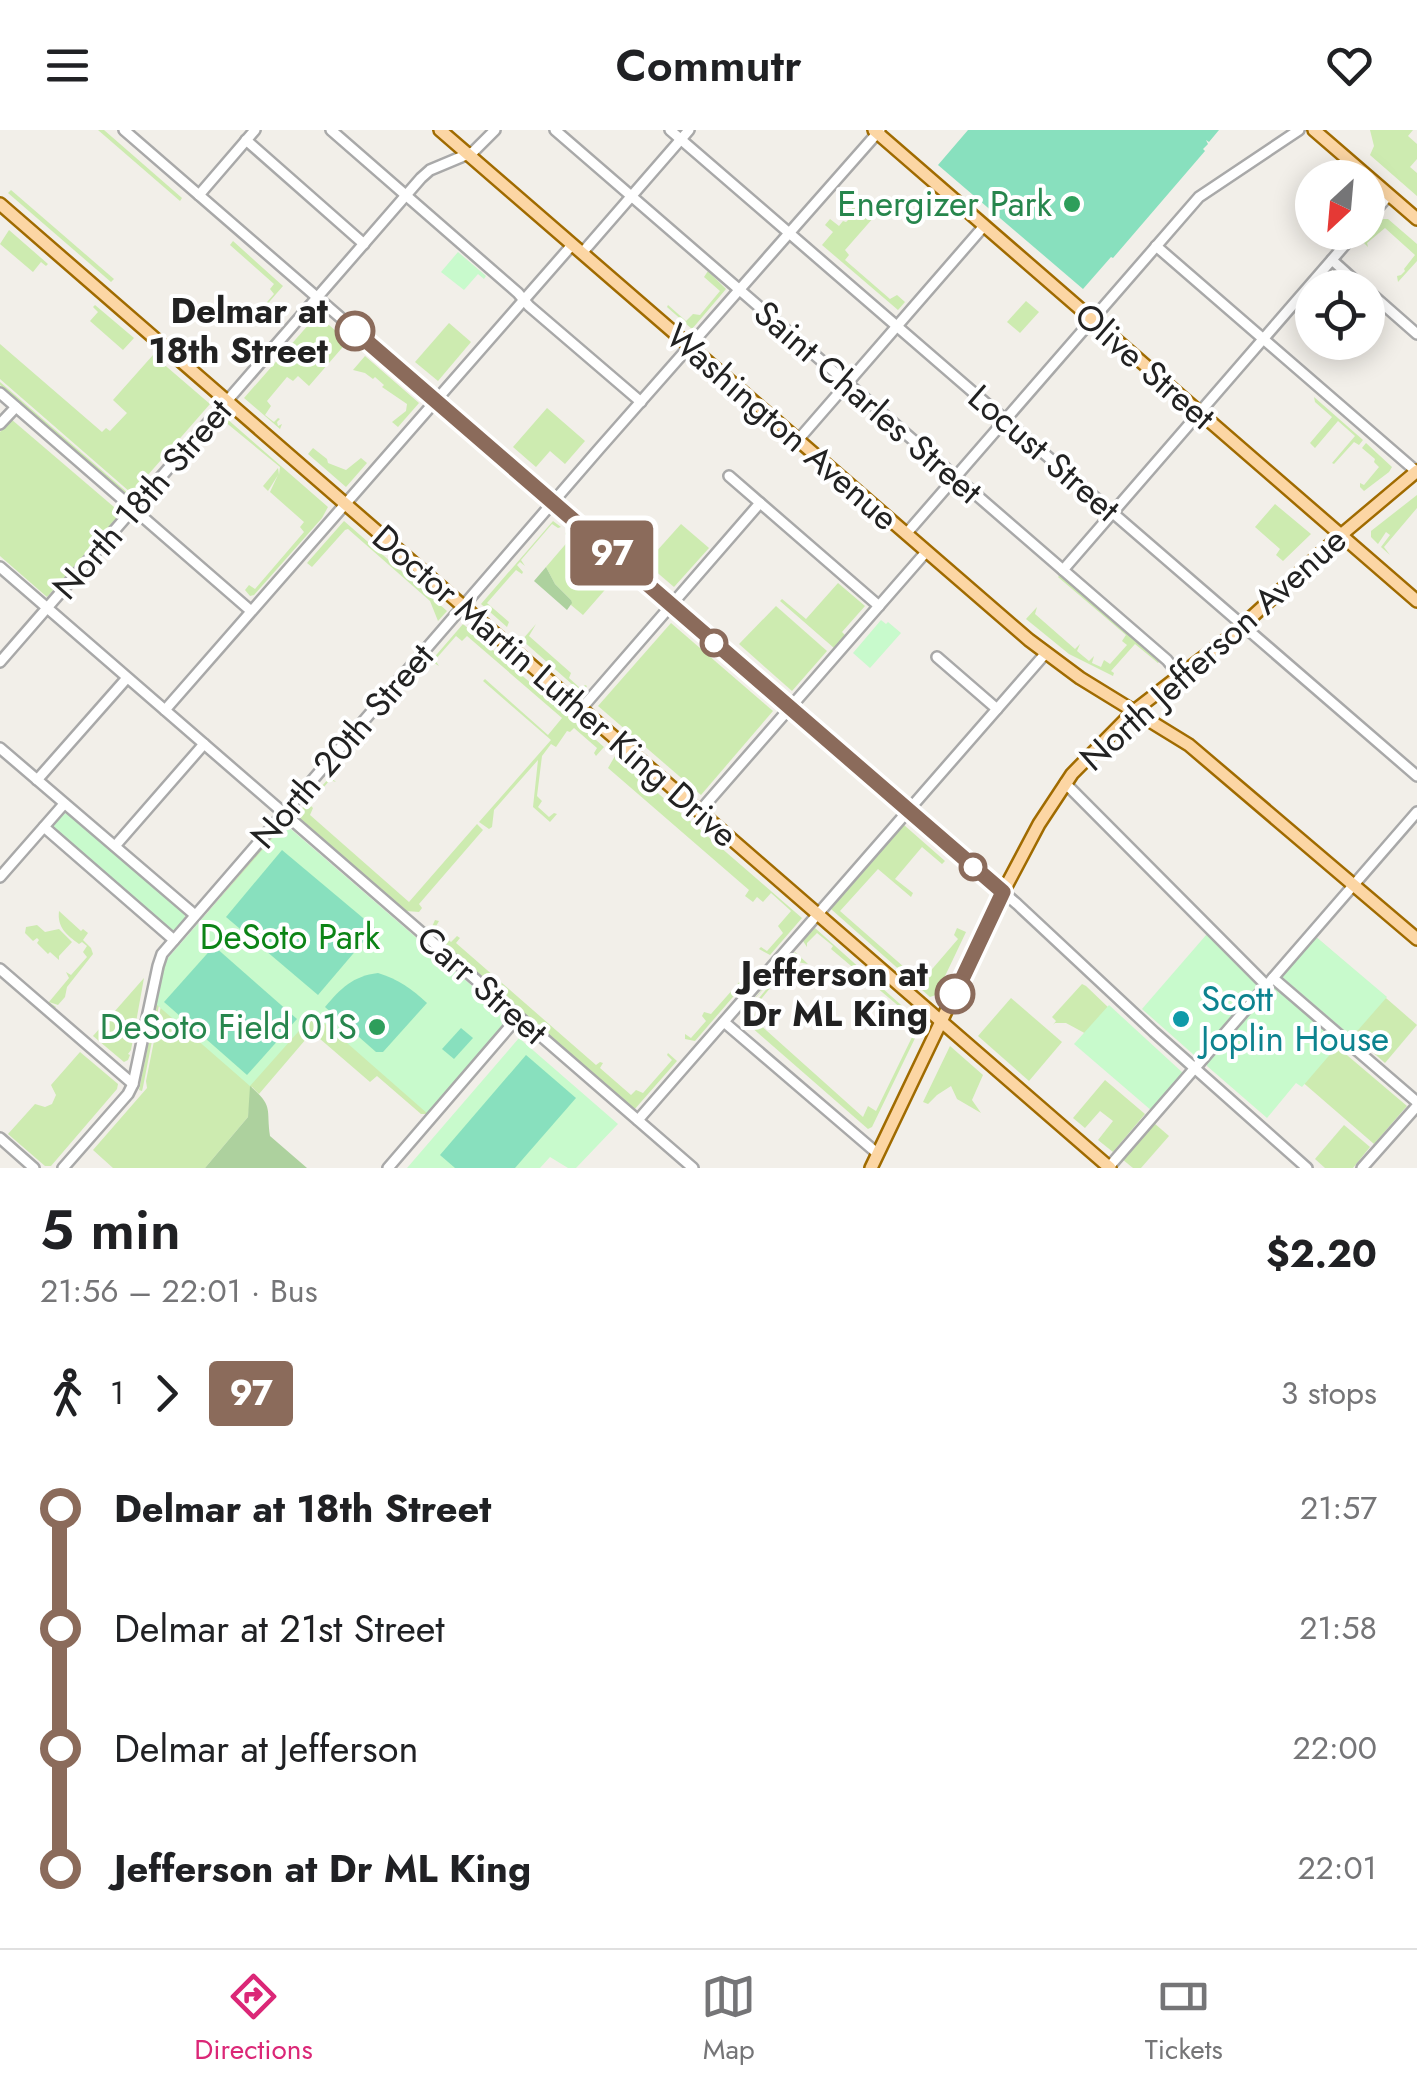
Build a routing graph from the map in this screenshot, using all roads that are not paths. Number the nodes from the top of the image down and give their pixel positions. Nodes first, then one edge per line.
1 (124, 130) edge
2 (255, 130) edge
3 (332, 130) edge
4 (440, 130) edge
5 (495, 130) edge
6 (555, 130) edge
7 (670, 130) edge
8 (689, 130) edge
9 (1299, 130) edge
10 (1314, 130) edge
11 (877, 131) edge
12 (681, 139) junction
13 (246, 140) junction
14 (468, 154) junction
15 (406, 195) junction
16 (1389, 195) junction
17 (199, 196) junction
18 (632, 196) junction
19 (1385, 200) edge
20 (0, 204) edge
21 (1417, 219) edge
22 (984, 226) junction
23 (789, 232) junction
24 (364, 244) junction
25 (1156, 246) junction
26 (577, 249) junction
27 (1341, 250) edge
28 (1332, 260) junction
29 (1344, 270) edge
30 (740, 290) junction
31 (317, 298) junction
32 (524, 300) junction
33 (1385, 306) edge
34 (1092, 319) junction
35 (897, 326) junction
36 (1417, 334) edge
37 (1263, 340) junction
38 (690, 347) junction
39 (848, 383) junction
40 (0, 393) edge
41 (435, 401) junction
42 (228, 402) junction
43 (640, 402) junction
44 (16, 406) junction
45 (1200, 412) junction
46 (1005, 420) junction
47 (0, 424) edge
48 (798, 440) junction
49 (1417, 472) edge
50 (729, 476) dead end
51 (956, 477) junction
52 (553, 502) junction
53 (760, 503) junction
54 (345, 504) junction
55 (133, 508) junction
56 (1113, 513) junction
57 (906, 534) junction
58 (1341, 535) junction
59 (926, 552) junction
60 (0, 566) edge
61 (1063, 570) junction
62 (1417, 601) edge
63 (463, 606) junction
64 (671, 606) junction
65 (879, 606) junction
66 (47, 608) junction
67 (251, 611) junction
68 (1242, 626) junction
69 (1046, 654) junction
70 (938, 657) dead end
71 (0, 662) edge
72 (1180, 675) junction
73 (127, 678) junction
74 (790, 708) junction
75 (582, 709) junction
76 (997, 709) junction
77 (165, 710) junction
78 (1134, 711) junction
79 (204, 744) junction
80 (0, 748) edge
81 (1417, 776) edge
82 (37, 780) junction
83 (1065, 783) junction
84 (64, 804) junction
85 (700, 812) junction
86 (908, 812) junction
87 (1417, 812) edge
88 (284, 813) junction
89 (44, 827) junction
90 (115, 846) junction
91 (0, 877) edge
92 (1354, 884) junction
93 (1003, 892) junction
94 (818, 915) junction
95 (194, 916) junction
96 (1417, 939) edge
97 (174, 940) junction
98 (0, 969) edge
99 (1270, 981) junction
100 (518, 1017) junction
101 (724, 1022) junction
102 (941, 1022) junction
103 (1194, 1068) junction
104 (134, 1084) junction
105 (1417, 1104) edge
106 (638, 1120) junction
107 (0, 1138) edge
108 (878, 1154) junction
109 (34, 1168) edge
110 (63, 1168) edge
111 (388, 1168) edge
112 (693, 1168) edge
113 (872, 1168) edge
114 (1110, 1168) edge
115 (1307, 1168) edge
116 (1362, 1168) edge

1 - 17 street
2 - 13 street
3 - 15 street
4 - 14 main road, Washington Avenue
5 - 14 street, North 18th Street
6 - 18 street, Saint Charles Street
7 - 12 street, Locust Street
8 - 12 street
9 - 25 street
10 - 16 main road
11 - 22 main road, Olive Street
11 - 23 street, North 20th Street
12 - 18 street
12 - 23 street, Locust Street
13 - 17 street
13 - 24 street
14 - 15 street, North 18th Street
14 - 26 main road, Washington Avenue
15 - 24 street, North 18th Street
15 - 32 street
16 - 19 street
16 - 21 main road
17 - 31 street
18 - 26 street
18 - 30 street, Saint Charles Street
20 - 42 main road, Doctor Martin Luther King Drive
22 - 34 main road, Olive Street
22 - 35 street
23 - 30 street, North 20th Street
23 - 35 street, Locust Street
24 - 31 street, North 18th Street
25 - 34 street
25 - 37 street
26 - 32 street
26 - 38 main road, Washington Avenue
27 - 28 street
28 - 29 street
28 - 37 street
30 - 38 street, North 20th Street
30 - 39 street, Saint Charles Street
31 - 41 street
31 - 42 street, North 18th Street
32 - 41 street
32 - 43 street
33 - 36 street
34 - 45 main road, Olive Street
34 - 46 street
35 - 39 street
35 - 46 street, Locust Street
37 - 45 street
37 - 49 street
38 - 43 street, North 20th Street
38 - 48 main road, Washington Avenue
39 - 48 street
39 - 51 street, Saint Charles Street
40 - 44 street
41 - 52 street
41 - 54 street
42 - 54 main road, Doctor Martin Luther King Drive
42 - 55 street, North 18th Street
43 - 52 street, North 20th Street
44 - 47 street
44 - 55 street
45 - 56 street
45 - 58 main road, Olive Street
46 - 51 street
46 - 56 street, Locust Street
48 - 57 main road, Washington Avenue
49 - 58 main road, North Jefferson Avenue
50 - 53 street
51 - 57 street
51 - 61 street, Saint Charles Street
52 - 63 street, North 20th Street
52 - 64 street
53 - 64 street
53 - 65 street
54 - 63 main road, Doctor Martin Luther King Drive
54 - 67 street
55 - 66 street, North 18th Street
55 - 67 street
56 - 61 street
56 - 68 street, Locust Street
57 - 59 main road, Washington Avenue
58 - 62 main road, Olive Street
58 - 68 main road, North Jefferson Avenue
59 - 65 street
59 - 69 main road, Washington Avenue
60 - 66 street, Carr Street
61 - 72 street, Saint Charles Street
63 - 75 main road, Doctor Martin Luther King Drive
63 - 88 street, North 20th Street
64 - 74 street
64 - 75 street
65 - 74 street
66 - 71 street, North 18th Street
66 - 73 street, Carr Street
67 - 77 street
68 - 72 main road, North Jefferson Avenue
68 - 81 street, Locust Street
69 - 76 street
69 - 78 main road, Washington Avenue
70 - 76 street
72 - 78 main road, North Jefferson Avenue
73 - 77 street, Carr Street
73 - 82 street
74 - 85 street
74 - 86 street
75 - 85 main road, Doctor Martin Luther King Drive
76 - 86 street
77 - 79 street, Carr Street
78 - 83 main road, North Jefferson Avenue
78 - 92 main road, Washington Avenue
79 - 88 street, Carr Street
79 - 90 street
80 - 82 street
82 - 84 street
83 - 93 main road, North Jefferson Avenue
83 - 99 street
84 - 89 street
84 - 90 street
85 - 94 main road, Doctor Martin Luther King Drive
86 - 93 street
86 - 94 street
87 - 92 street
88 - 95 street, North 20th Street
88 - 100 street, Carr Street
89 - 91 street
89 - 97 street
90 - 95 street
92 - 96 main road, Washington Avenue
92 - 99 street
93 - 102 main road, North Jefferson Avenue
93 - 103 street
94 - 101 street
94 - 102 main road, Doctor Martin Luther King Drive
95 - 97 street, North 20th Street
97 - 104 street, North 20th Street
98 - 104 street
99 - 103 street
99 - 105 street
100 - 106 street, Carr Street
100 - 111 street
101 - 106 street
101 - 108 street
102 - 108 main road, North Jefferson Avenue
102 - 114 main road, Doctor Martin Luther King Drive
103 - 114 street
103 - 115 street
104 - 110 street, North 20th Street
105 - 116 street
106 - 112 street, Carr Street
107 - 109 street
108 - 113 main road, North Jefferson Avenue

